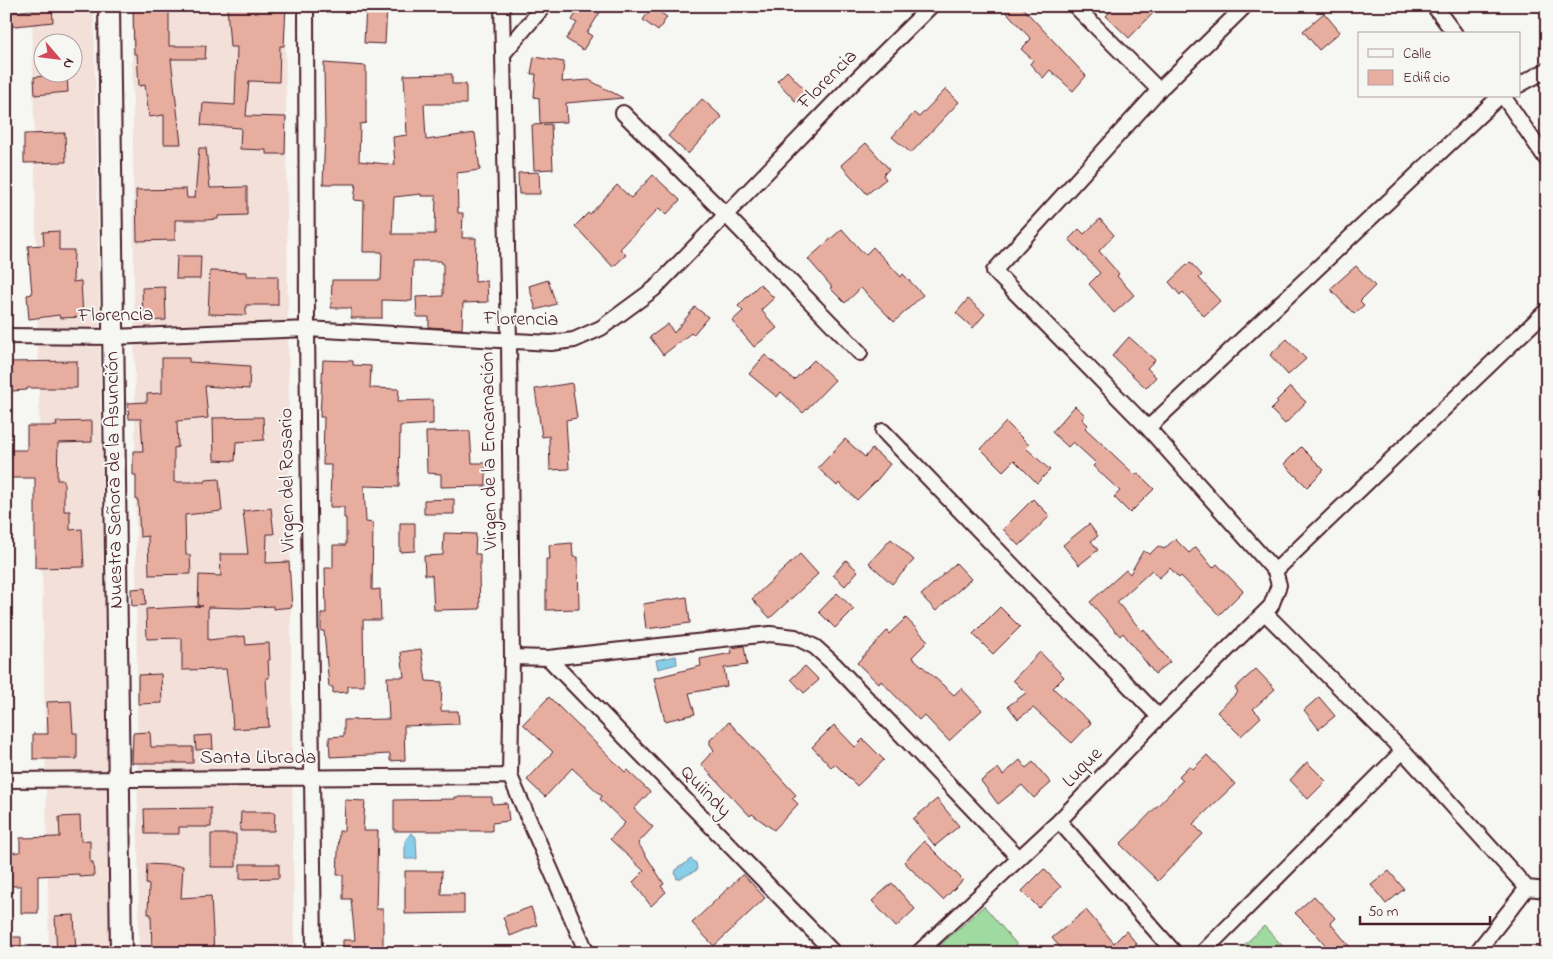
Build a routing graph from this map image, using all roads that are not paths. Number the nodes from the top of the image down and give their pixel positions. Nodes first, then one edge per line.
1 (109, 6) edge
2 (306, 6) edge
3 (502, 6) edge
4 (544, 6) edge
5 (931, 6) edge
6 (1075, 6) edge
7 (1245, 6) edge
8 (1434, 6) edge
9 (1454, 32) edge
10 (503, 54) junction
11 (1547, 70) edge
12 (1520, 84) edge
13 (1159, 90) junction
14 (1499, 98) edge
15 (1502, 98) edge
16 (623, 113) dead end
17 (1547, 160) edge
18 (725, 214) junction
19 (1547, 310) edge
20 (306, 329) junction
21 (6, 336) edge
22 (113, 337) junction
23 (509, 341) junction
24 (860, 354) dead end
25 (1148, 428) junction
26 (883, 431) dead end
27 (1275, 570) junction
28 (1268, 609) junction
29 (512, 657) junction
30 (548, 658) junction
31 (1159, 718) junction
32 (1403, 751) junction
33 (510, 776) junction
34 (312, 778) junction
35 (6, 780) edge
36 (118, 780) junction
37 (1059, 821) junction
38 (1019, 858) junction
39 (1527, 888) junction
40 (1547, 890) edge
41 (121, 953) edge
42 (314, 953) edge
43 (587, 953) edge
44 (834, 953) edge
45 (918, 953) edge
46 (1175, 953) edge
47 (1202, 953) edge
48 (1476, 953) edge

1 - 22 street, Nuestra Señora de la Asunción
2 - 20 street, Virgen del Rosario
3 - 10 street, Virgen de la Encarnación
4 - 10 street
5 - 18 street, Florencia
6 - 13 street
7 - 13 street
8 - 9 street
10 - 23 street, Virgen de la Encarnación
11 - 12 street
13 - 25 street
14 - 25 street
15 - 17 street
16 - 18 street
18 - 23 street, Florencia
18 - 24 street
19 - 27 street
20 - 22 street, Florencia
20 - 23 street, Florencia
20 - 34 street, Virgen del Rosario
21 - 22 street, Florencia
22 - 36 street, Nuestra Señora de la Asunción
23 - 29 street, Virgen de la Encarnación
25 - 27 street
26 - 31 street
27 - 28 street
28 - 31 street, Luque
28 - 32 street
29 - 30 street
29 - 33 street, Virgen de la Encarnación
30 - 38 street
30 - 44 street, Quiindy
31 - 37 street, Luque
32 - 39 street
32 - 47 street
33 - 34 street, Santa Librada
33 - 43 street
34 - 36 street, Santa Librada
34 - 42 street, Virgen del Rosario
35 - 36 street, Santa Librada
36 - 41 street, Nuestra Señora de la Asunción
37 - 38 street, Luque
37 - 46 street
38 - 45 street, Luque
39 - 40 street
39 - 48 street

